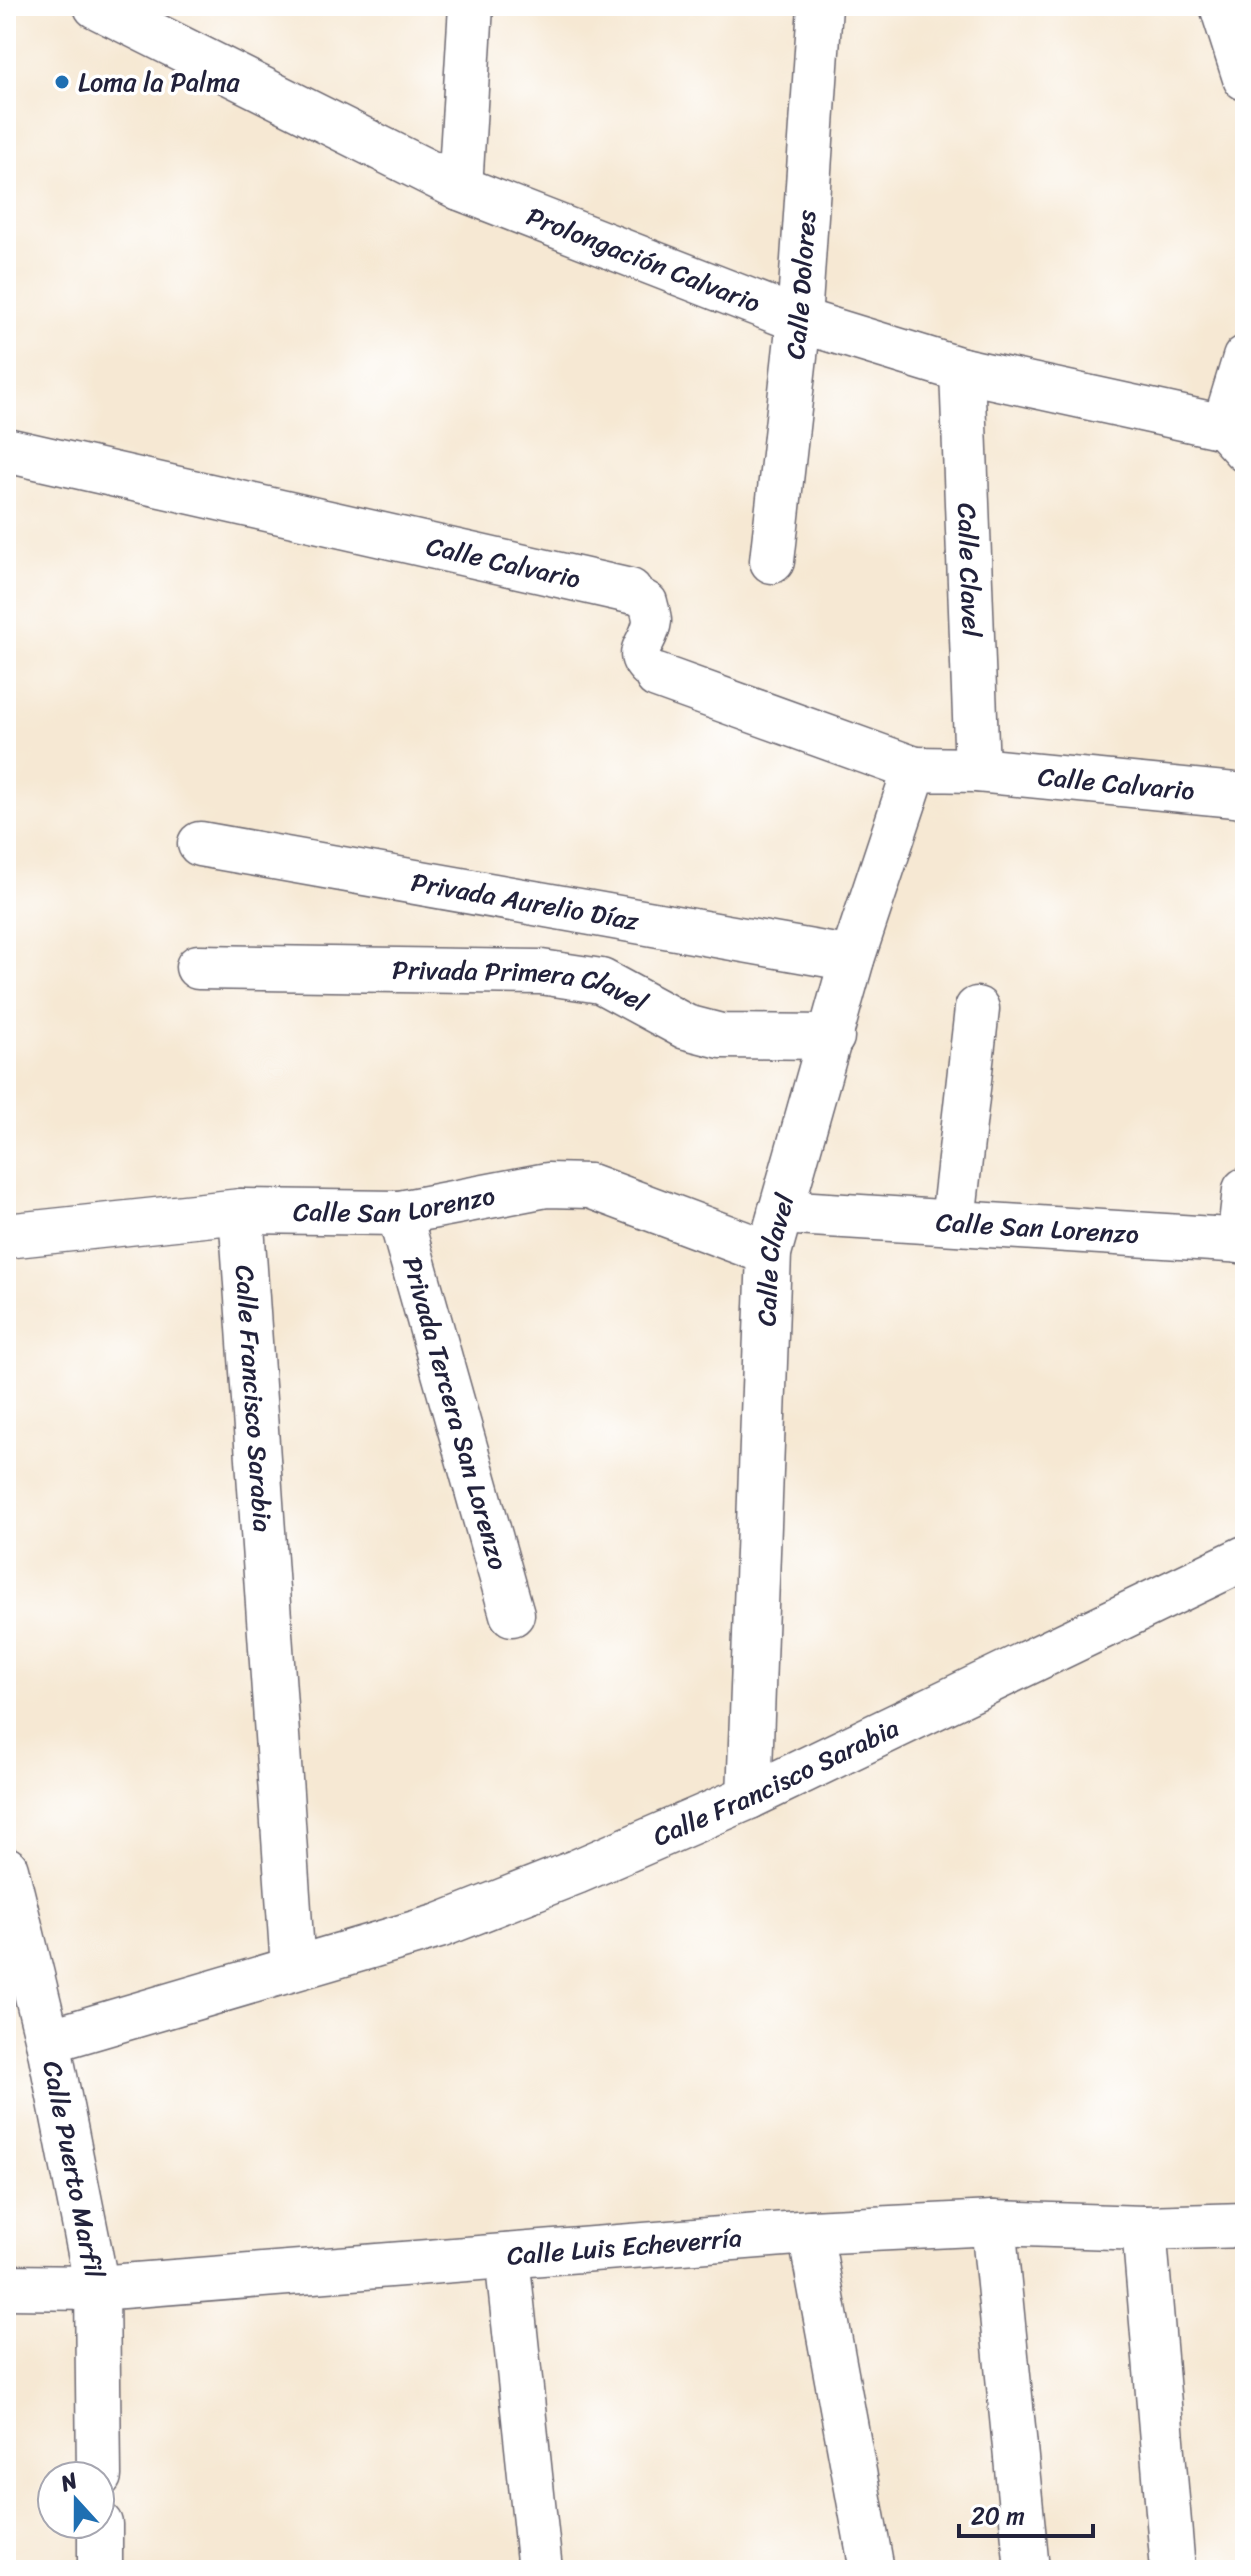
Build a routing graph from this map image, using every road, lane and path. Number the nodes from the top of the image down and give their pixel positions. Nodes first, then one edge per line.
1 (96, 6) edge
2 (471, 6) edge
3 (820, 6) edge
4 (1222, 6) edge
5 (150, 19) edge
6 (1245, 78) edge
7 (460, 188) junction
8 (799, 320) junction
9 (1245, 358) edge
10 (962, 370) junction
11 (1234, 438) edge
12 (6, 450) edge
13 (772, 561) dead end
14 (630, 591) joint
15 (657, 676) joint
16 (944, 769) junction
17 (1245, 796) edge
18 (200, 844) dead end
19 (852, 959) junction
20 (198, 967) dead end
21 (977, 1009) dead end
22 (832, 1037) junction
23 (1245, 1190) edge
24 (241, 1211) junction
25 (399, 1213) junction
26 (953, 1221) junction
27 (775, 1232) junction
28 (6, 1236) edge
29 (1242, 1241) edge
30 (1245, 1558) edge
31 (512, 1614) dead end
32 (749, 1797) junction
33 (6, 1869) edge
34 (293, 1968) junction
35 (48, 2041) junction
36 (993, 2223) junction
37 (1245, 2225) edge
38 (1144, 2228) junction
39 (810, 2232) junction
40 (507, 2256) junction
41 (6, 2287) edge
42 (97, 2288) junction
43 (99, 2460) edge
44 (100, 2540) edge
45 (100, 2570) edge
46 (540, 2570) edge
47 (872, 2570) edge
48 (1027, 2570) edge
49 (1173, 2570) edge

1 - 5 street, Prolongación Calvario
2 - 7 street
3 - 8 street, Calle Dolores
4 - 6 street
5 - 7 street, Prolongación Calvario
7 - 8 street, Prolongación Calvario
8 - 10 street, Prolongación Calvario
8 - 13 street, Calle Dolores
9 - 11 street
10 - 11 street, Prolongación Calvario
10 - 16 street, Calle Clavel
12 - 14 street, Calle Calvario
14 - 15 street, Calle Calvario
15 - 16 street, Calle Calvario
16 - 17 street, Calle Calvario
16 - 19 street, Calle Clavel
18 - 19 street, Privada Aurelio Díaz
19 - 22 street, Calle Clavel
20 - 22 street, Privada Primera Clavel
21 - 26 street
22 - 27 street, Calle Clavel
23 - 29 street
24 - 25 street, Calle San Lorenzo
24 - 28 street, Calle San Lorenzo
24 - 34 street, Calle Francisco Sarabia
25 - 27 street, Calle San Lorenzo
25 - 31 street, Privada Tercera San Lorenzo
26 - 27 street, Calle San Lorenzo
26 - 29 street, Calle San Lorenzo
27 - 32 street, Calle Clavel
30 - 32 street, Calle Francisco Sarabia
32 - 34 street, Calle Francisco Sarabia
33 - 35 street, Calle Puerto Marfil
34 - 35 street, Calle Francisco Sarabia
35 - 42 street, Calle Puerto Marfil
36 - 38 street, Calle Luis Echeverría
36 - 39 street, Calle Luis Echeverría
36 - 48 street
37 - 38 street, Calle Luis Echeverría
38 - 49 street
39 - 40 street, Calle Luis Echeverría
39 - 47 street
40 - 42 street, Calle Luis Echeverría
40 - 46 street
41 - 42 street, Calle Luis Echeverría
42 - 43 street, Calle Puerto Marfil
44 - 45 street

